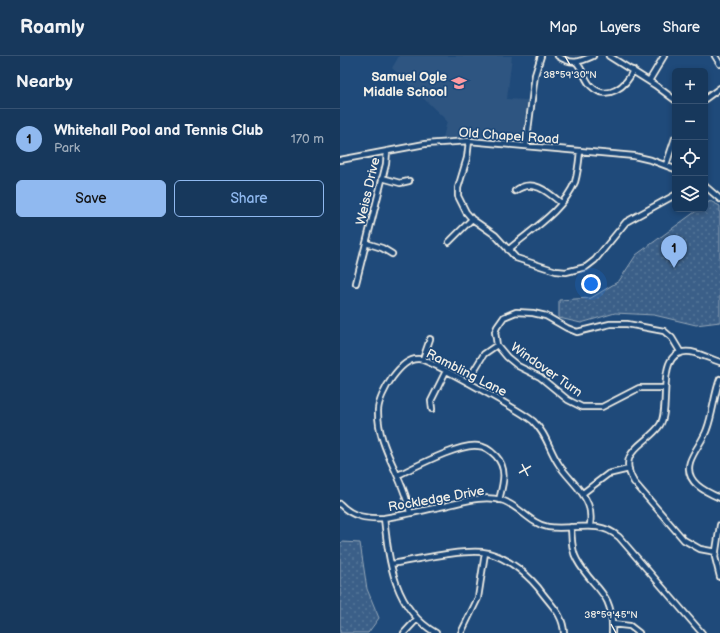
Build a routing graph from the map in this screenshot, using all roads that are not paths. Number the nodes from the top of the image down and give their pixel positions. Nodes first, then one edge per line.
1 (541, 56) edge
2 (558, 56) edge
3 (593, 56) edge
4 (609, 56) edge
5 (664, 56) edge
6 (715, 56) edge
7 (576, 62) junction
8 (720, 64) edge
9 (633, 70) junction
10 (648, 81) junction
11 (718, 89) edge
12 (720, 96) edge
13 (708, 97) edge
14 (672, 98) edge
15 (674, 140) edge
16 (469, 141) junction
17 (526, 146) junction
18 (387, 151) junction
19 (580, 151) junction
20 (340, 160) edge
21 (666, 165) junction
22 (672, 168) edge
23 (382, 178) junction
24 (409, 181) dead end
25 (708, 188) edge
26 (515, 191) dead end
27 (672, 197) edge
28 (720, 198) edge
29 (561, 203) junction
30 (472, 219) junction
31 (449, 242) dead end
32 (366, 243) junction
33 (508, 250) junction
34 (392, 254) dead end
35 (356, 283) dead end
36 (430, 339) dead end
37 (497, 344) junction
38 (681, 353) junction
39 (423, 360) junction
40 (720, 362) edge
41 (446, 371) junction
42 (720, 379) edge
43 (467, 382) junction
44 (665, 388) junction
45 (432, 409) dead end
46 (629, 469) junction
47 (398, 475) junction
48 (583, 493) junction
49 (720, 498) edge
50 (499, 500) junction
51 (341, 506) edge
52 (410, 513) junction
53 (384, 518) junction
54 (590, 525) junction
55 (720, 525) edge
56 (571, 527) junction
57 (716, 552) junction
58 (485, 553) junction
59 (391, 564) junction
60 (720, 577) edge
61 (417, 619) junction
62 (612, 624) junction
63 (404, 633) edge
64 (436, 633) edge
65 (461, 633) edge
66 (564, 633) edge
67 (612, 633) edge
68 (639, 633) edge
69 (702, 633) edge

1 - 17 street
2 - 7 street
3 - 7 street
4 - 9 street
5 - 10 street
6 - 8 street
7 - 9 street
9 - 10 street
10 - 14 street
11 - 12 street
11 - 13 street
15 - 21 street
16 - 17 street, Old Chapel Road
16 - 18 street, Old Chapel Road
16 - 30 street
17 - 19 street, Old Chapel Road
18 - 20 street, Old Chapel Road
18 - 23 street, Weiss Drive
19 - 21 street, Old Chapel Road
19 - 29 street
21 - 22 street, Old Chapel Road
23 - 24 street
23 - 32 street, Weiss Drive
25 - 28 street
26 - 29 street
27 - 33 street
29 - 33 street
30 - 31 street
30 - 33 street
32 - 34 street
32 - 35 street, Weiss Drive
36 - 39 street
37 - 38 street, Windover Turn
37 - 43 street
37 - 44 street, Windover Turn
38 - 40 street
38 - 44 street
39 - 41 street, Rambling Lane
39 - 47 street, Rambling Lane
41 - 43 street, Rambling Lane
41 - 45 street
42 - 49 street
43 - 48 street, Rambling Lane
44 - 46 street
46 - 48 street
46 - 57 street
47 - 50 street
47 - 52 street, Rambling Lane
48 - 54 street, Rambling Lane
50 - 52 street, Rockledge Drive
50 - 56 street, Rockledge Drive
51 - 53 street, Rockledge Drive
52 - 53 street, Rockledge Drive
53 - 59 street
54 - 56 street, Rockledge Drive
54 - 69 street, Rockledge Drive
55 - 57 street
56 - 62 street
57 - 60 street
58 - 59 street
58 - 65 street
58 - 66 street
59 - 61 street
61 - 63 street
61 - 64 street
62 - 67 street
62 - 68 street

